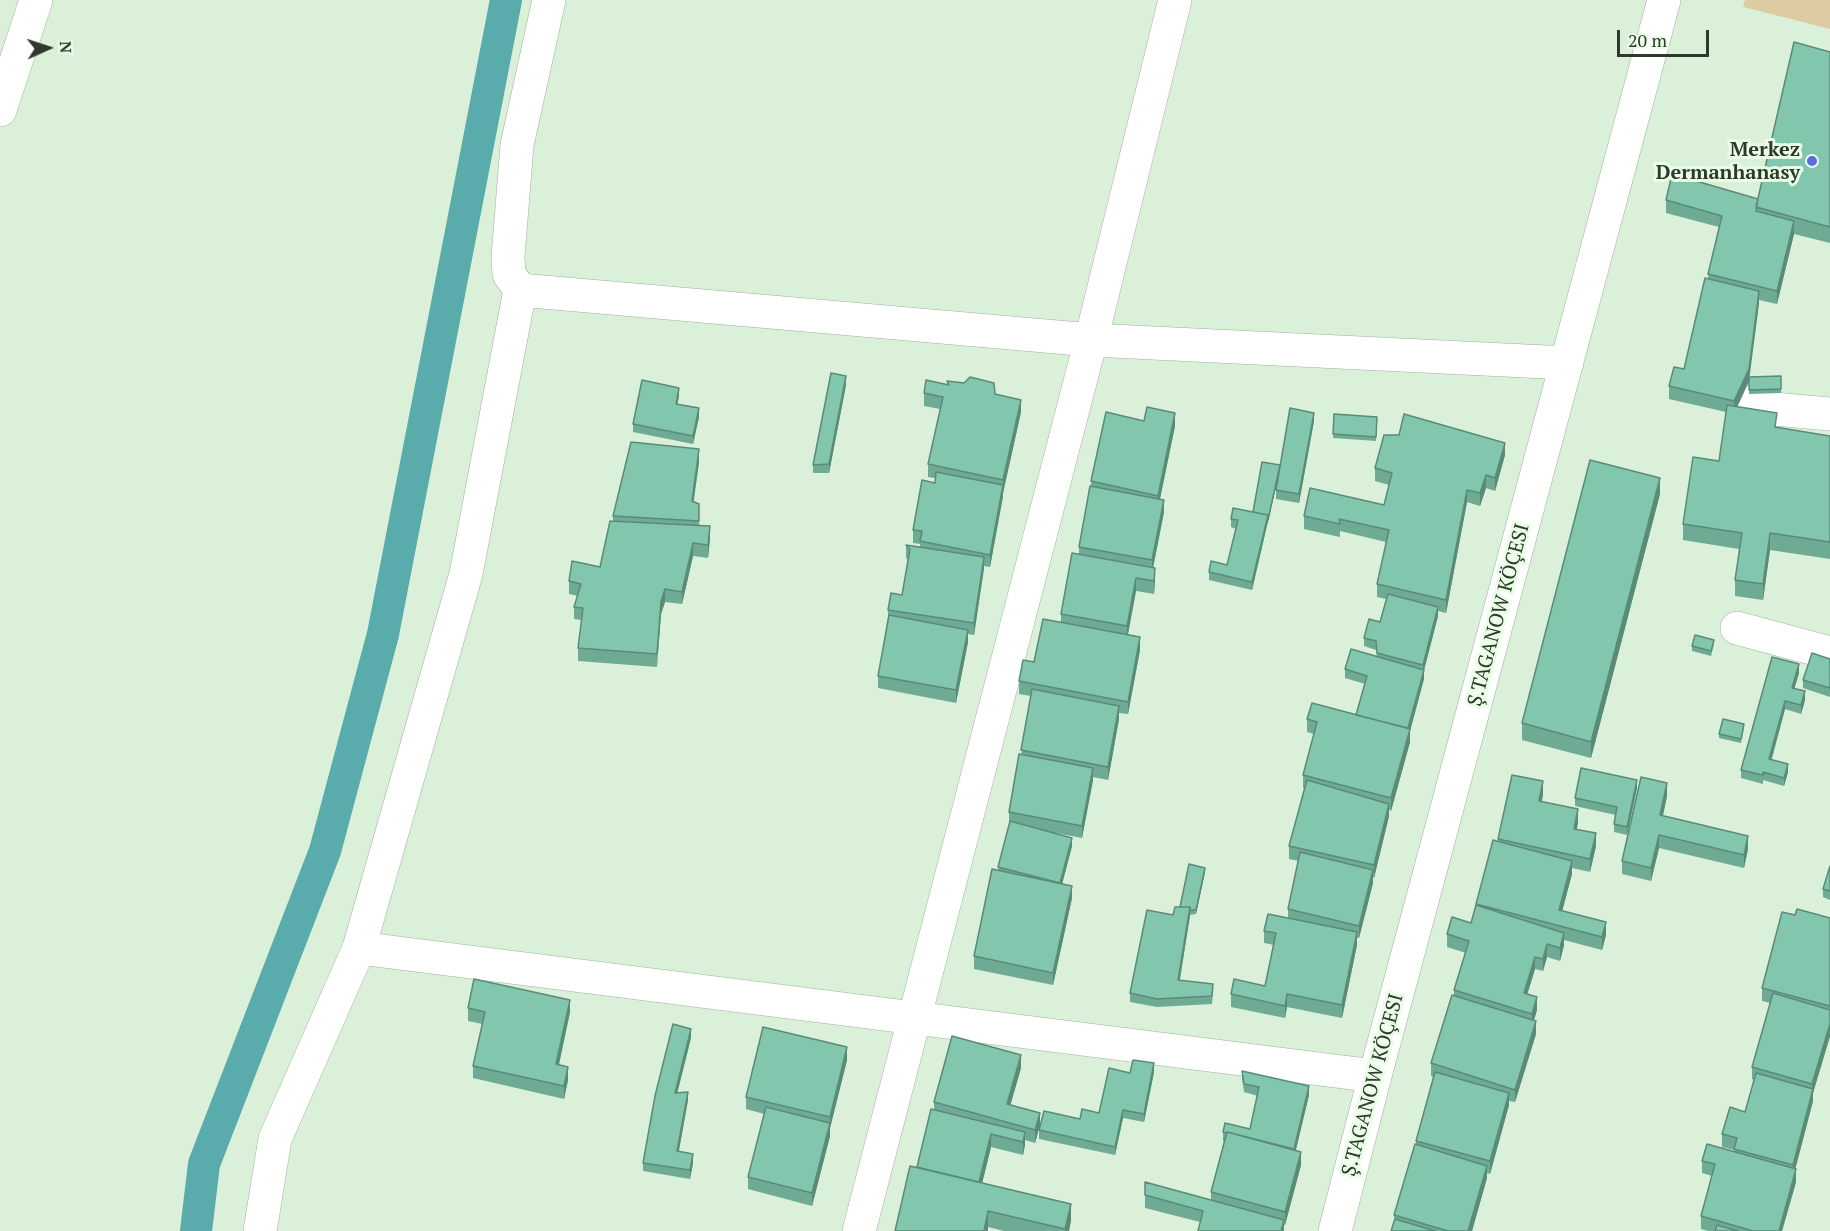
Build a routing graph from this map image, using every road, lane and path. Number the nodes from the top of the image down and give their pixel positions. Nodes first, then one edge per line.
1 (36, 0) edge
2 (549, 0) edge
3 (1175, 0) edge
4 (1664, 0) edge
5 (0, 110) edge
6 (520, 290) junction
7 (1091, 340) junction
8 (1567, 363) junction
9 (1748, 402) dead end
10 (1830, 414) edge
11 (1737, 628) dead end
12 (1830, 653) edge
13 (359, 948) junction
14 (914, 1016) junction
15 (1375, 1076) junction
16 (260, 1231) edge
17 (859, 1231) edge
18 (1335, 1231) edge

1 - 5 street
2 - 6 street
3 - 7 street
4 - 8 street, Ş.TAGANOW KÖÇESI
6 - 7 street
6 - 13 street
7 - 8 street
7 - 14 street
8 - 15 street, Ş.TAGANOW KÖÇESI
9 - 10 street
11 - 12 street
13 - 14 street
13 - 16 street
14 - 15 street
14 - 17 street
15 - 18 street, Ş.TAGANOW KÖÇESI

